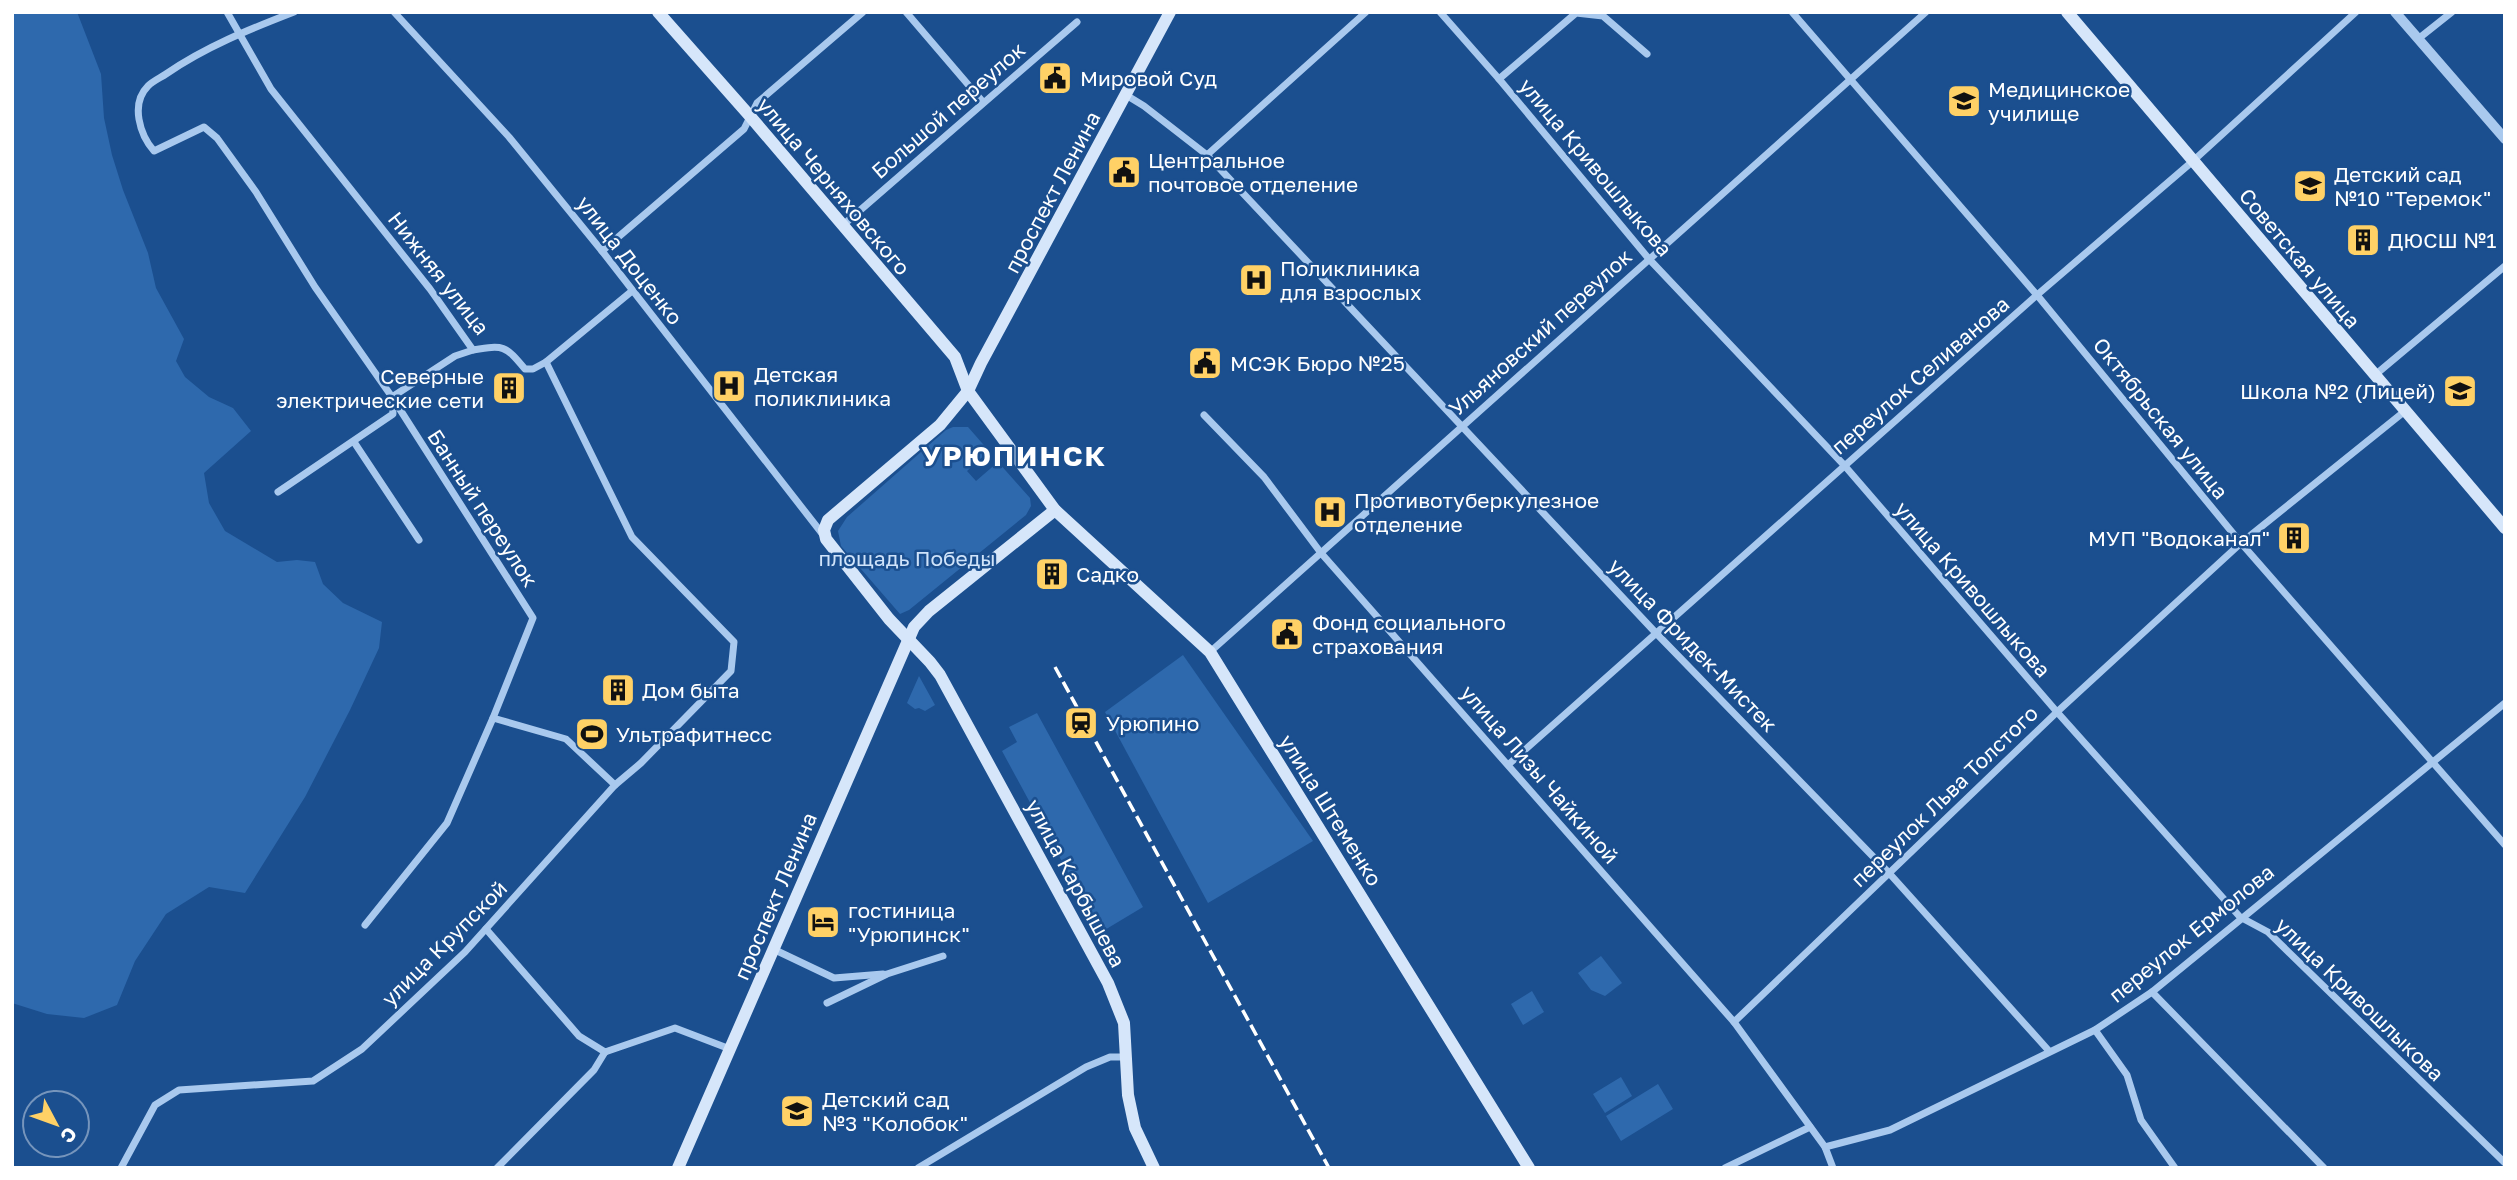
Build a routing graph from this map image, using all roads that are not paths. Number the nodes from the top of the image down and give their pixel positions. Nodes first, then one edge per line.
1 (227, 12) edge
2 (294, 12) edge
3 (394, 12) edge
4 (658, 12) edge
5 (863, 12) edge
6 (906, 12) edge
7 (1170, 12) edge
8 (1366, 12) edge
9 (1440, 12) edge
10 (1792, 12) edge
11 (1926, 12) edge
12 (2067, 12) edge
13 (2356, 12) edge
14 (2395, 12) edge
15 (2452, 12) edge
16 (1077, 22) dead end
17 (239, 34) junction
18 (2418, 39) junction
19 (1647, 54) dead end
20 (1499, 79) junction
21 (1849, 80) junction
22 (1126, 95) junction
23 (984, 102) junction
24 (749, 115) junction
25 (2505, 139) edge
26 (1208, 155) junction
27 (2193, 161) junction
28 (842, 226) junction
29 (602, 251) junction
30 (1649, 259) junction
31 (2505, 266) edge
32 (632, 291) junction
33 (2037, 295) junction
34 (473, 350) junction
35 (546, 362) junction
36 (2375, 375) junction
37 (968, 391) junction
38 (391, 397) junction
39 (2405, 411) junction
40 (1204, 415) dead end
41 (1460, 426) junction
42 (354, 442) junction
43 (1844, 466) junction
44 (278, 492) dead end
45 (1055, 510) junction
46 (2505, 528) edge
47 (826, 539) junction
48 (419, 540) dead end
49 (2241, 543) junction
50 (1321, 553) junction
51 (1655, 632) junction
52 (908, 639) junction
53 (1210, 652) junction
54 (2505, 703) edge
55 (2057, 712) junction
56 (493, 718) junction
57 (2432, 762) junction
58 (1508, 764) junction
59 (615, 785) junction
60 (2505, 845) edge
61 (1889, 873) junction
62 (2241, 917) junction
63 (365, 925) dead end
64 (486, 929) junction
65 (773, 949) junction
66 (943, 956) dead end
67 (887, 974) junction
68 (2152, 992) junction
69 (827, 1003) dead end
70 (1734, 1022) junction
71 (2095, 1030) junction
72 (730, 1049) junction
73 (2049, 1051) junction
74 (605, 1052) junction
75 (1126, 1057) junction
76 (1810, 1127) junction
77 (1825, 1147) junction
78 (2505, 1163) edge
79 (121, 1168) edge
80 (497, 1168) edge
81 (678, 1168) edge
82 (919, 1168) edge
83 (1154, 1168) edge
84 (1529, 1168) edge
85 (1725, 1168) edge
86 (1833, 1168) edge
87 (2175, 1168) edge
88 (2324, 1168) edge

1 - 17 street, Нижняя улица
2 - 17 street
3 - 29 street, улица Доценко
4 - 24 main road, улица Черняховского
5 - 24 street
6 - 23 street
7 - 22 main road, проспект Ленина
8 - 26 street
9 - 20 street, улица Кривошлыкова
10 - 21 street, Октябрьская улица
11 - 21 street, Ульяновский переулок
12 - 27 main road, Советская улица
13 - 27 street, переулок Селиванова
14 - 18 street
15 - 18 street
16 - 23 street, Большой переулок
17 - 34 street, Нижняя улица
17 - 38 street, Банный переулок
18 - 25 street
19 - 20 street
20 - 30 street, улица Кривошлыкова
21 - 30 street, Ульяновский переулок
21 - 33 street, Октябрьская улица
22 - 26 street, улица Фридек-Мистек
22 - 37 main road, проспект Ленина
23 - 28 street, Большой переулок
24 - 28 main road, улица Черняховского
24 - 29 street
26 - 41 street, улица Фридек-Мистек
27 - 33 street, переулок Селиванова
27 - 36 main road, Советская улица
28 - 37 main road, улица Черняховского
29 - 32 street, улица Доценко
30 - 41 street, Ульяновский переулок
30 - 43 street, улица Кривошлыкова
31 - 36 street
32 - 35 street
32 - 47 street, улица Доценко
33 - 43 street, переулок Селиванова
33 - 49 street, Октябрьская улица
34 - 35 street, Нижняя улица
34 - 38 street
35 - 59 street, улица Крупской
36 - 39 main road, Советская улица
37 - 45 main road
37 - 47 main road
38 - 42 street
38 - 56 street, Банный переулок
39 - 46 main road, Советская улица
39 - 49 street, переулок Льва Толстого
40 - 50 street, улица Лизы Чайкиной
41 - 50 street, Ульяновский переулок
41 - 51 street, улица Фридек-Мистек
42 - 44 street
42 - 48 street
43 - 51 street, переулок Селиванова
43 - 55 street, улица Кривошлыкова
45 - 52 main road
45 - 53 main road, улица Штеменко
47 - 52 main road
49 - 55 street, переулок Льва Толстого
49 - 57 street, Октябрьская улица
50 - 53 street, Ульяновский переулок
50 - 58 street, улица Лизы Чайкиной
51 - 58 street, переулок Селиванова
51 - 61 street, улица Фридек-Мистек
52 - 65 main road, проспект Ленина
52 - 75 main road, улица Карбышева
53 - 84 main road, улица Штеменко
54 - 57 street, переулок Ермолова
55 - 61 street, переулок Льва Толстого
55 - 62 street, улица Кривошлыкова
56 - 59 street
56 - 63 street, Банный переулок
57 - 60 street, Октябрьская улица
57 - 62 street, переулок Ермолова
58 - 70 street, улица Лизы Чайкиной
59 - 64 street, улица Крупской
61 - 70 street, переулок Льва Толстого
61 - 73 street, улица Фридек-Мистек
62 - 68 street, переулок Ермолова
62 - 78 street, улица Кривошлыкова
64 - 74 street
64 - 79 street, улица Крупской
65 - 67 street
65 - 72 main road, проспект Ленина
66 - 67 street
67 - 69 street
68 - 71 street, переулок Ермолова
68 - 88 street
70 - 76 street, улица Лизы Чайкиной
71 - 73 street, переулок Ермолова
71 - 87 street
72 - 74 street
72 - 81 main road, проспект Ленина
73 - 77 street, переулок Ермолова
74 - 80 street
75 - 82 street
75 - 83 main road, улица Карбышева
76 - 77 street, улица Лизы Чайкиной
76 - 85 street
77 - 86 street, улица Лизы Чайкиной

